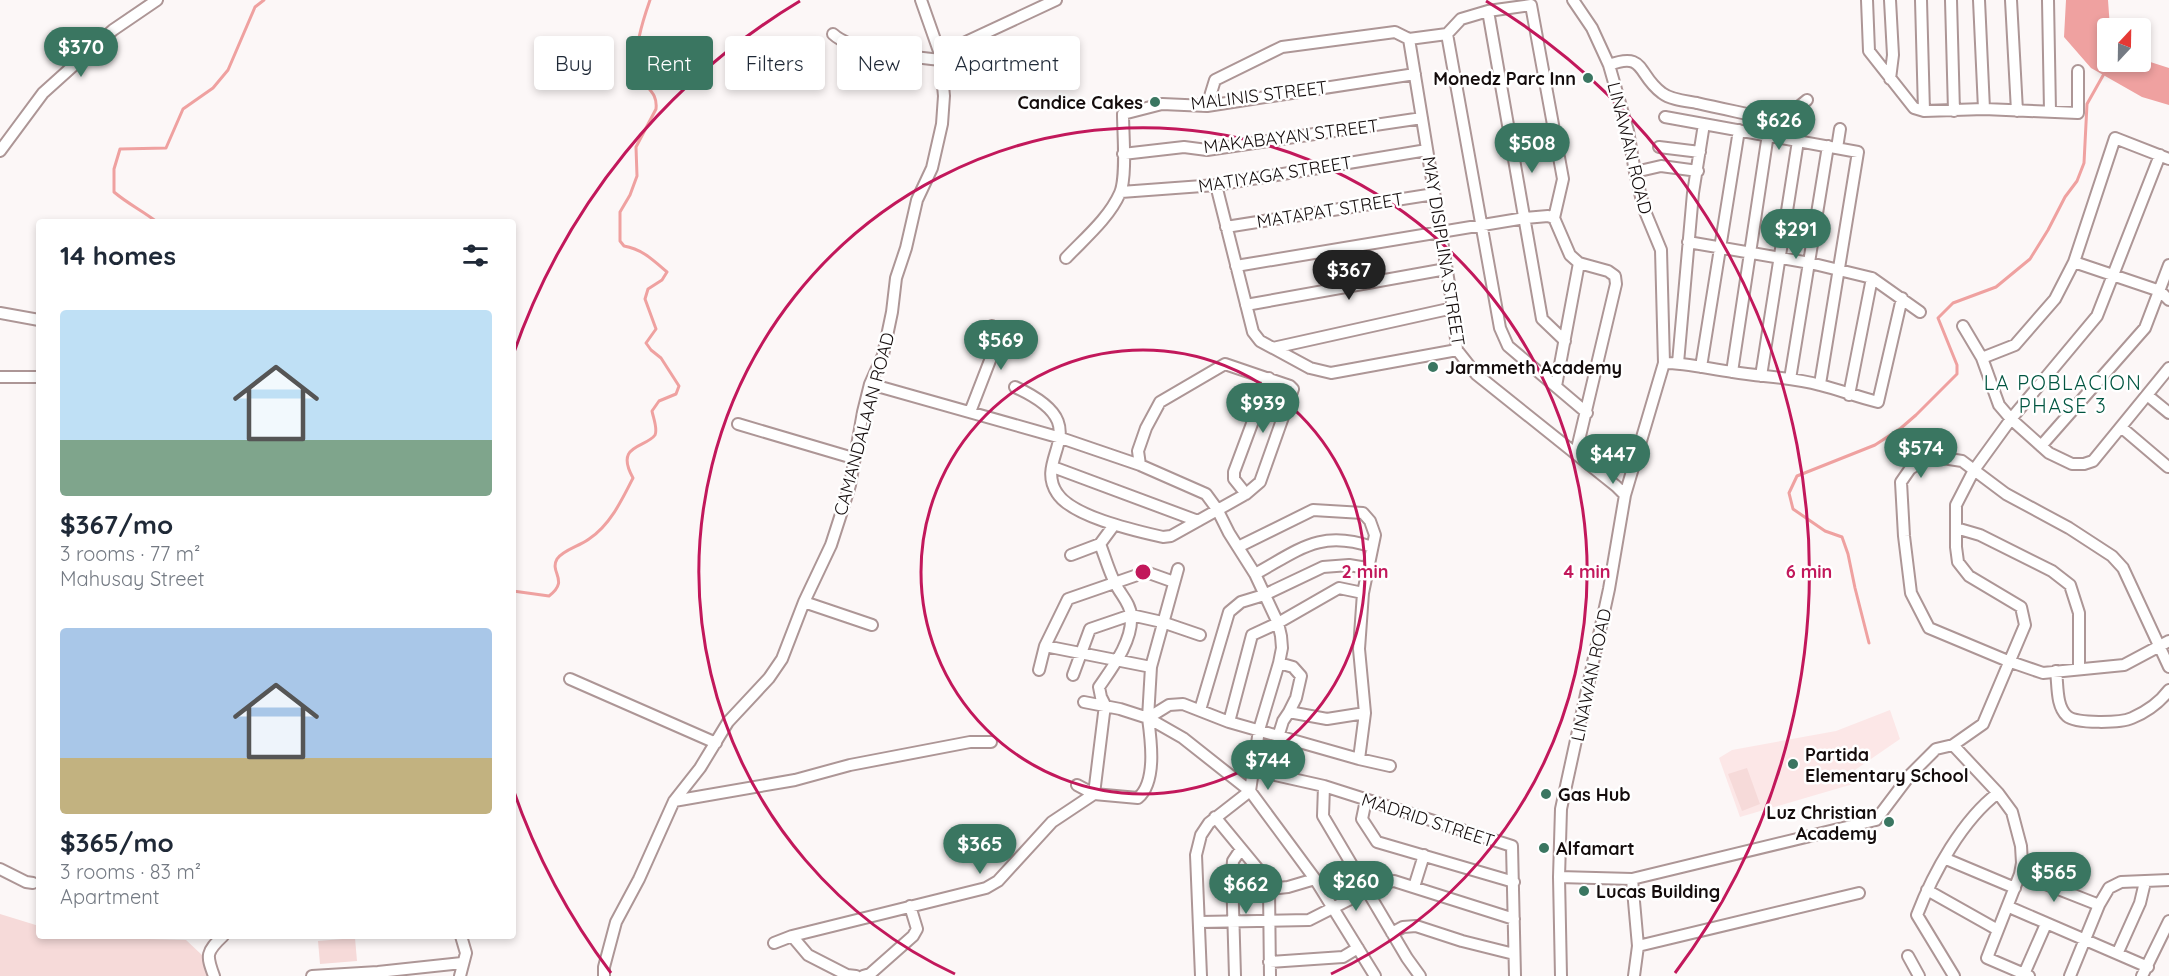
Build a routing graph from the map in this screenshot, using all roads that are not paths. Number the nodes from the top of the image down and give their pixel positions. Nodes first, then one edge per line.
1 (157, 0) edge
2 (921, 0) edge
3 (1056, 0) edge
4 (1574, 0) edge
5 (1867, 0) edge
6 (1890, 0) edge
7 (1921, 0) edge
8 (1951, 0) edge
9 (1979, 0) edge
10 (2011, 0) edge
11 (2048, 0) edge
12 (1488, 11) junction
13 (833, 34) dead end
14 (1447, 34) junction
15 (983, 36) edge
16 (934, 39) edge
17 (1409, 39) junction
18 (934, 57) edge
19 (1609, 65) junction
20 (2078, 70) dead end
21 (1415, 74) junction
22 (1890, 79) junction
23 (943, 90) edge
24 (1807, 100) dead end
25 (1207, 106) junction
26 (1984, 110) junction
27 (1924, 111) junction
28 (1954, 111) junction
29 (2016, 111) junction
30 (2050, 111) junction
31 (1665, 117) dead end
32 (1422, 118) junction
33 (1704, 124) junction
34 (1840, 129) dead end
35 (1739, 130) junction
36 (1768, 134) junction
37 (1798, 141) junction
38 (1659, 147) dead end
39 (1833, 147) junction
40 (1427, 150) junction
41 (0, 151) edge
42 (1700, 152) junction
43 (1123, 154) junction
44 (2164, 157) edge
45 (1698, 171) junction
46 (1635, 172) junction
47 (1216, 185) junction
48 (1121, 192) junction
49 (1434, 194) junction
50 (1525, 218) junction
51 (1554, 218) junction
52 (1482, 225) junction
53 (1226, 227) junction
54 (1441, 232) junction
55 (1688, 242) junction
56 (1720, 246) junction
57 (1750, 252) junction
58 (1779, 257) junction
59 (1066, 258) dead end
60 (2074, 262) junction
61 (1579, 263) junction
62 (1810, 263) junction
63 (2169, 265) edge
64 (1236, 266) junction
65 (1446, 269) junction
66 (1839, 269) junction
67 (2114, 276) junction
68 (1872, 278) junction
69 (2160, 291) junction
70 (1902, 298) junction
71 (2169, 300) edge
72 (1246, 305) junction
73 (1453, 308) junction
74 (1920, 312) dead end
75 (0, 313) edge
76 (36, 319) edge
77 (992, 326) dead end
78 (1963, 326) dead end
79 (1565, 341) junction
80 (1273, 348) junction
81 (1457, 350) junction
82 (1982, 358) junction
83 (1664, 363) junction
84 (1678, 363) junction
85 (1701, 367) junction
86 (2169, 368) edge
87 (1732, 372) junction
88 (1761, 376) junction
89 (36, 377) edge
90 (0, 378) edge
91 (1269, 378) junction
92 (1790, 379) junction
93 (870, 384) junction
94 (1820, 384) junction
95 (1556, 386) junction
96 (1015, 387) dead end
97 (2147, 394) junction
98 (1849, 395) junction
99 (970, 412) junction
100 (1587, 412) junction
101 (2169, 413) edge
102 (2011, 419) junction
103 (738, 424) dead end
104 (2121, 427) junction
105 (1061, 438) junction
106 (2041, 446) junction
107 (1576, 453) junction
108 (853, 458) junction
109 (1140, 465) junction
110 (1053, 467) junction
111 (2168, 467) edge
112 (1974, 470) junction
113 (1246, 494) junction
114 (1625, 495) junction
115 (1217, 509) junction
116 (1198, 521) junction
117 (1114, 525) junction
118 (1956, 528) junction
119 (1100, 544) junction
120 (1238, 547) junction
121 (1372, 547) junction
122 (1071, 555) dead end
123 (1367, 568) junction
124 (1178, 569) dead end
125 (1255, 574) junction
126 (1174, 582) junction
127 (1115, 583) junction
128 (1363, 593) junction
129 (1264, 595) junction
130 (804, 602) junction
131 (1131, 615) junction
132 (1162, 622) junction
133 (1278, 623) junction
134 (872, 626) dead end
135 (1200, 635) dead end
136 (2169, 641) edge
137 (1045, 646) junction
138 (2158, 647) junction
139 (1081, 652) junction
140 (1118, 660) junction
141 (2008, 661) junction
142 (1279, 663) junction
143 (2169, 666) edge
144 (1150, 667) junction
145 (2079, 669) junction
146 (1040, 670) dead end
147 (2056, 671) junction
148 (1073, 675) dead end
149 (570, 679) dead end
150 (2169, 690) edge
151 (1084, 702) dead end
152 (1105, 705) junction
153 (1200, 710) junction
154 (1289, 712) junction
155 (1365, 713) junction
156 (1148, 718) junction
157 (1229, 722) junction
158 (1258, 730) junction
159 (1278, 737) junction
160 (991, 742) dead end
161 (716, 744) junction
162 (1953, 745) junction
163 (1359, 759) junction
164 (1390, 766) dead end
165 (1253, 770) junction
166 (1077, 785) dead end
167 (1324, 786) junction
168 (1250, 791) junction
169 (1998, 793) junction
170 (1094, 794) junction
171 (1366, 800) junction
172 (674, 801) junction
173 (1215, 817) junction
174 (1241, 849) junction
175 (1424, 855) junction
176 (1946, 859) junction
177 (0, 869) edge
178 (2020, 874) junction
179 (1559, 877) junction
180 (1315, 879) junction
181 (1632, 879) junction
182 (2169, 880) edge
183 (1514, 882) junction
184 (2145, 882) junction
185 (33, 883) dead end
186 (1414, 887) junction
187 (2015, 888) junction
188 (1269, 890) junction
189 (1367, 890) junction
190 (1927, 890) junction
191 (1859, 893) dead end
192 (2099, 905) junction
193 (910, 906) junction
194 (2009, 907) junction
195 (1334, 908) junction
196 (1514, 919) junction
197 (1232, 921) junction
198 (2169, 921) edge
199 (1198, 922) junction
200 (1268, 922) junction
201 (2046, 924) junction
202 (1998, 930) junction
203 (1392, 933) junction
204 (792, 936) junction
205 (220, 939) edge
206 (462, 939) edge
207 (2085, 940) junction
208 (774, 943) dead end
209 (1638, 946) junction
210 (1358, 948) junction
211 (2118, 952) junction
212 (1514, 954) junction
213 (1908, 956) dead end
214 (1269, 962) junction
215 (462, 963) junction
216 (2145, 971) edge
217 (2027, 975) edge
218 (214, 976) edge
219 (312, 976) edge
220 (460, 976) edge
221 (604, 976) edge
222 (856, 976) edge
223 (863, 976) edge
224 (1201, 976) edge
225 (1235, 976) edge
226 (1270, 976) edge
227 (1375, 976) edge
228 (1420, 976) edge
229 (1515, 976) edge
230 (1561, 976) edge
231 (1634, 976) edge
232 (1919, 976) edge
233 (1954, 976) edge
234 (2070, 976) edge

1 - 41 street
2 - 16 street, CAMANDALAAN ROAD
3 - 15 street
4 - 19 street, LINAWAN ROAD
5 - 22 street
6 - 22 street
7 - 27 street
8 - 28 street
9 - 26 street
10 - 29 street
11 - 30 street
12 - 14 street
12 - 50 street
12 - 51 street
13 - 18 street
14 - 17 street
14 - 52 street
17 - 21 street, MAY DISIPLINA STREET
17 - 25 street
19 - 24 street
19 - 46 street, LINAWAN ROAD
20 - 30 street
21 - 25 street, MALINIS STREET
21 - 32 street, MAY DISIPLINA STREET
22 - 27 street
23 - 93 street, CAMANDALAAN ROAD
25 - 43 street, MALINIS STREET
26 - 28 street
26 - 29 street
27 - 28 street
29 - 30 street
31 - 33 street
32 - 40 street, MAY DISIPLINA STREET
32 - 43 street, MAKABAYAN STREET
33 - 35 street
33 - 42 street
34 - 39 street
35 - 36 street
35 - 56 street
36 - 37 street
36 - 57 street
37 - 39 street
37 - 58 street
38 - 42 street
39 - 62 street
39 - 66 street
40 - 47 street, MATIYAGA STREET
40 - 49 street, MAY DISIPLINA STREET
42 - 45 street
43 - 48 street, MALINIS STREET
44 - 60 street
44 - 67 street
45 - 46 street
45 - 55 street
46 - 83 street, LINAWAN ROAD
47 - 48 street, MATIYAGA STREET
47 - 53 street
48 - 59 street
49 - 53 street, MATAPAT STREET
49 - 54 street, MAY DISIPLINA STREET
50 - 51 street
50 - 52 street
50 - 79 street
51 - 61 street
52 - 54 street
52 - 95 street
53 - 64 street
54 - 64 street
54 - 65 street, MAY DISIPLINA STREET
55 - 56 street
55 - 84 street
56 - 57 street
56 - 85 street
57 - 58 street
57 - 87 street
58 - 62 street
58 - 88 street
60 - 67 street
60 - 82 street
61 - 79 street
61 - 100 street
62 - 66 street
62 - 92 street
63 - 69 street
64 - 72 street
65 - 72 street
65 - 73 street, MAY DISIPLINA STREET
66 - 68 street
66 - 94 street
67 - 69 street
67 - 102 street
68 - 70 street
68 - 98 street
69 - 71 street
69 - 106 street
70 - 74 street
70 - 98 street
72 - 80 street
73 - 80 street
73 - 81 street, MAY DISIPLINA STREET
75 - 76 street
77 - 99 street
78 - 82 street
79 - 95 street
80 - 81 street
81 - 107 street, MAY DISIPLINA STREET
82 - 102 street
83 - 84 street
83 - 114 street, LINAWAN ROAD
84 - 85 street
85 - 87 street
86 - 97 street
87 - 88 street
88 - 92 street
89 - 90 street
91 - 109 street
91 - 113 street
91 - 113 street
92 - 94 street
93 - 99 street
93 - 108 street, CAMANDALAAN ROAD
94 - 98 street
95 - 100 street
96 - 105 street
97 - 101 street
97 - 104 street
99 - 105 street
100 - 107 street
102 - 106 street
102 - 112 street
103 - 108 street
104 - 106 street
104 - 111 street
105 - 109 street
105 - 110 street
107 - 114 street, MAY DISIPLINA STREET
108 - 130 street, CAMANDALAAN ROAD
109 - 115 street
110 - 116 street
110 - 117 street
112 - 118 street
112 - 138 street
112 - 141 street
113 - 115 street
114 - 179 street, LINAWAN ROAD
115 - 116 street
115 - 120 street
116 - 117 street
117 - 119 street
118 - 141 street
118 - 145 street
119 - 122 street
119 - 127 street
120 - 121 street
120 - 125 street
121 - 123 street
121 - 125 street
123 - 128 street
123 - 129 street
124 - 126 street
125 - 129 street
126 - 127 street
126 - 132 street
127 - 131 street
127 - 137 street
128 - 133 street
128 - 155 street
129 - 133 street
129 - 153 street
130 - 134 street
130 - 161 street, CAMANDALAAN ROAD
131 - 132 street
131 - 139 street
131 - 140 street
132 - 135 street
132 - 144 street
133 - 142 street
133 - 157 street
136 - 138 street
137 - 139 street
137 - 146 street
138 - 143 street
138 - 145 street
139 - 140 street
139 - 148 street
140 - 144 street
140 - 152 street
141 - 147 street
141 - 162 street
142 - 154 street
142 - 158 street
144 - 156 street
145 - 147 street
147 - 150 street
149 - 161 street
151 - 152 street
152 - 156 street
152 - 170 street
153 - 156 street
153 - 157 street
154 - 155 street
154 - 159 street
155 - 163 street
156 - 168 street
156 - 170 street
157 - 158 street
158 - 159 street
158 - 165 street
159 - 163 street
160 - 172 street
161 - 172 street, CAMANDALAAN ROAD
162 - 169 street
162 - 181 street
163 - 164 street
165 - 167 street, MADRID STREET
165 - 168 street
166 - 170 street
167 - 171 street, MADRID STREET
167 - 189 street
168 - 173 street
168 - 180 street
169 - 176 street
169 - 178 street
170 - 193 street
171 - 175 street
171 - 183 street, MADRID STREET
172 - 221 street, CAMANDALAAN ROAD
173 - 174 street
173 - 199 street
174 - 188 street
174 - 197 street
175 - 183 street
175 - 186 street
176 - 187 street
176 - 190 street
177 - 185 street
178 - 187 street
178 - 192 street
179 - 181 street
179 - 230 street, LINAWAN ROAD
180 - 188 street
180 - 195 street
181 - 209 street
182 - 184 street
183 - 196 street, MADRID STREET
184 - 192 street
184 - 211 street
186 - 189 street
186 - 196 street
187 - 194 street
188 - 200 street
189 - 195 street
189 - 203 street
190 - 202 street
190 - 233 street
191 - 209 street
192 - 207 street
193 - 204 street
193 - 223 street
194 - 201 street
194 - 202 street
195 - 200 street
195 - 210 street
196 - 212 street, MADRID STREET
197 - 199 street
197 - 200 street
197 - 225 street
198 - 216 street
199 - 224 street
200 - 214 street
201 - 207 street
201 - 217 street
202 - 217 street
203 - 212 street
203 - 228 street
204 - 208 street
204 - 222 street
205 - 218 street
206 - 215 street
207 - 211 street
207 - 234 street
209 - 231 street
210 - 214 street
210 - 227 street
211 - 216 street
212 - 229 street, MADRID STREET
213 - 232 street
214 - 226 street
215 - 219 street
215 - 220 street

